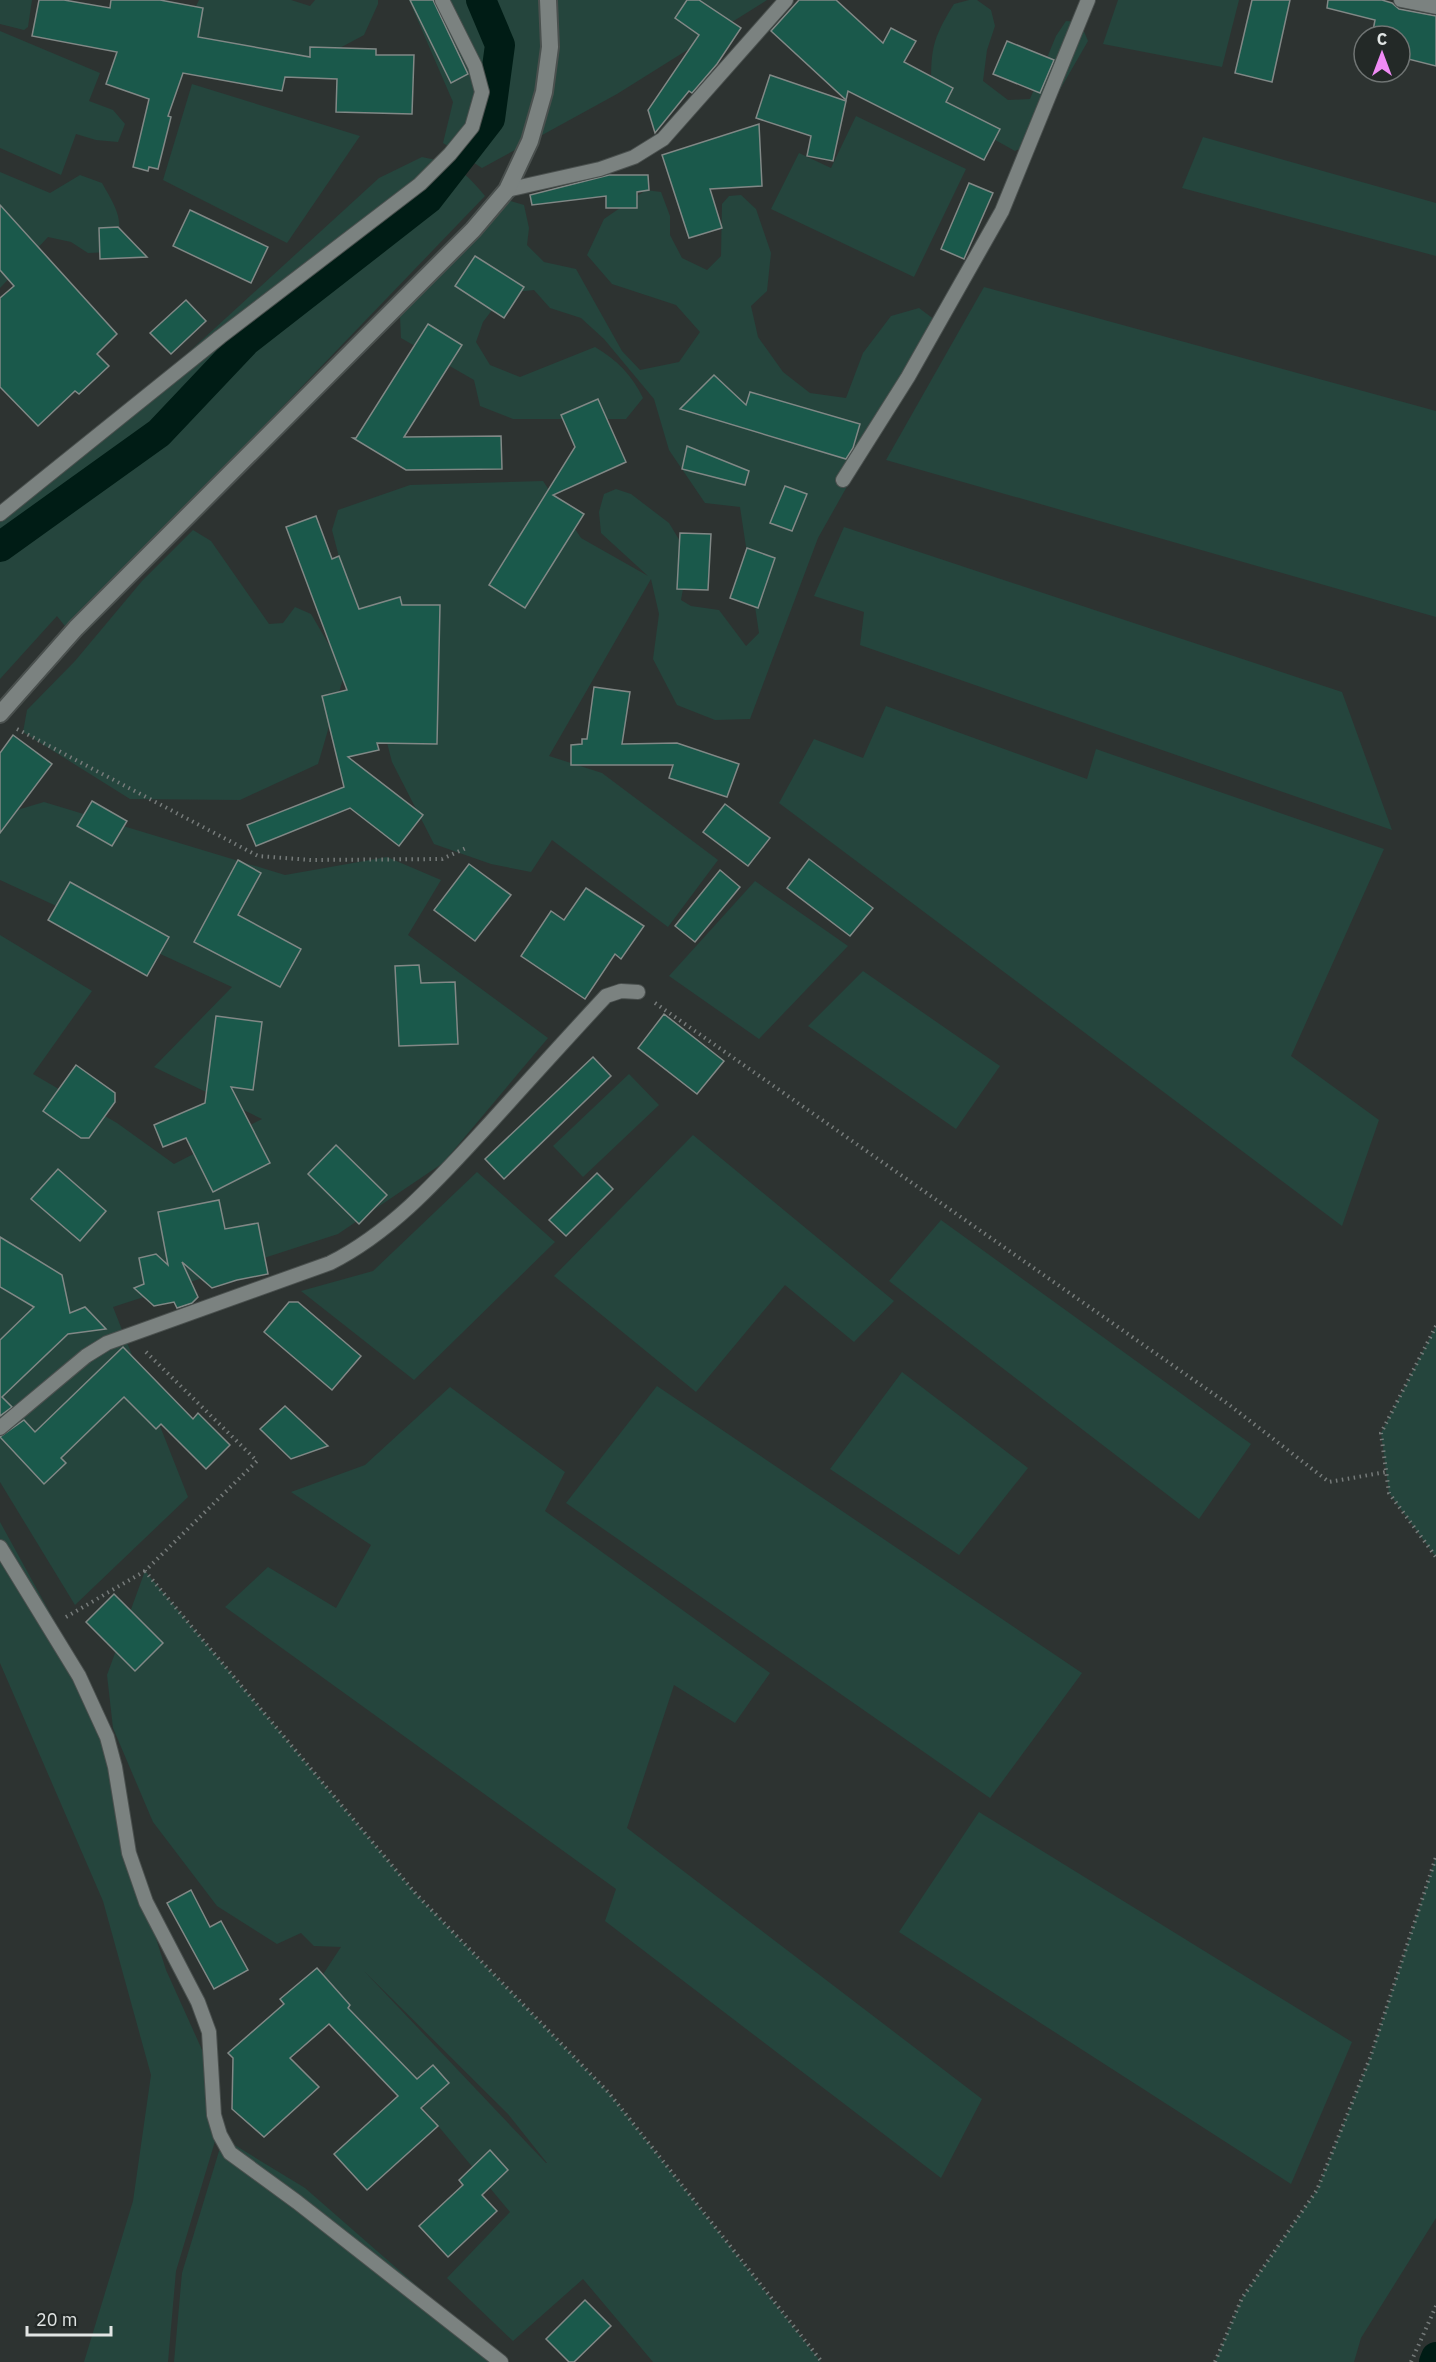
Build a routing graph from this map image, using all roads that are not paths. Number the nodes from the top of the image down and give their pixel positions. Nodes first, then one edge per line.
1 (442, 0) edge
2 (548, 0) edge
3 (786, 0) edge
4 (1088, 0) edge
5 (1401, 0) edge
6 (1436, 8) edge
7 (507, 190) junction
8 (843, 480) dead end
9 (0, 514) edge
10 (5, 720) edge
11 (638, 992) road end
12 (0, 1428) edge
13 (0, 1547) edge
14 (501, 2362) edge

1 - 9 lane
2 - 7 street
3 - 7 lane
4 - 8 lane
5 - 6 lane
7 - 10 street
11 - 12 lane
13 - 14 lane

